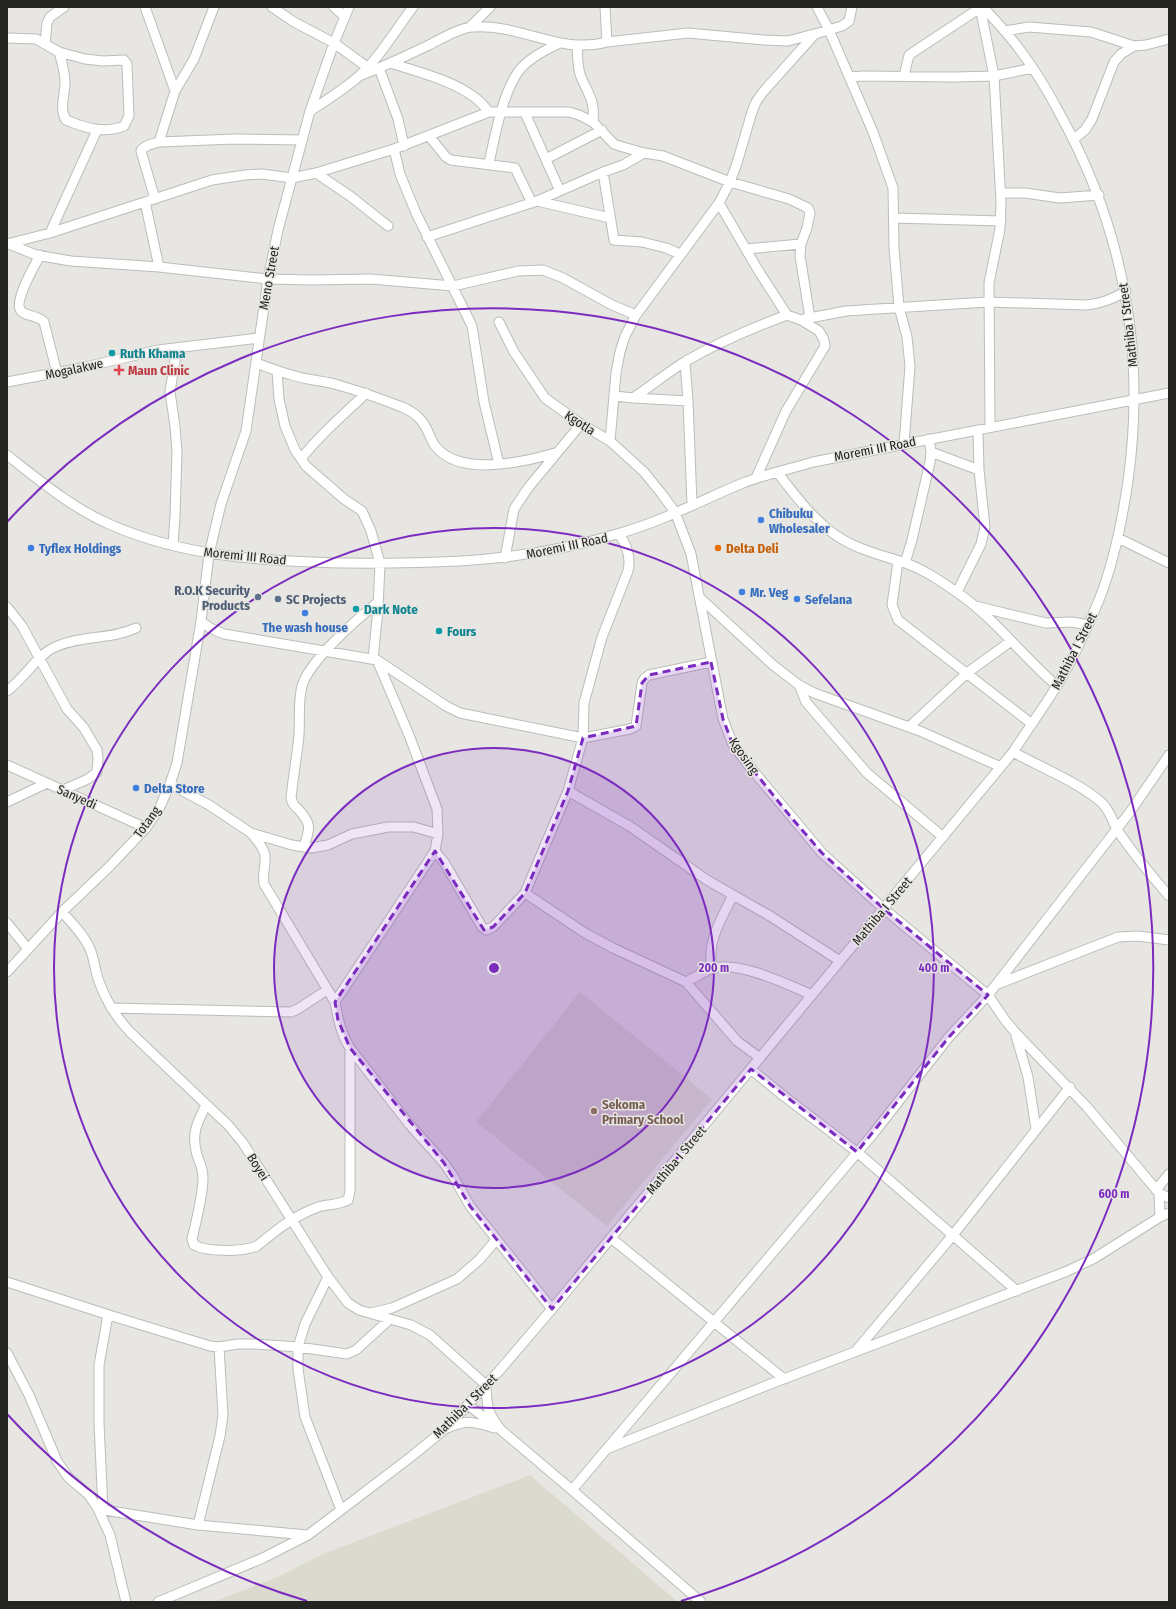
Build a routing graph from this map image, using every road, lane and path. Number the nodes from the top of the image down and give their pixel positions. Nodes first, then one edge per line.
1 (64, 7) edge
2 (145, 7) edge
3 (214, 7) edge
4 (272, 7) edge
5 (334, 7) edge
6 (349, 7) edge
7 (413, 7) edge
8 (490, 7) edge
9 (605, 7) edge
10 (817, 7) edge
11 (852, 7) edge
12 (981, 7) edge
13 (345, 17) junction
14 (470, 27) junction
15 (829, 30) junction
16 (1005, 31) junction
17 (815, 34) junction
18 (7, 38) edge
19 (1169, 40) edge
20 (607, 42) junction
21 (334, 43) junction
22 (45, 44) junction
23 (558, 44) junction
24 (577, 46) junction
25 (1134, 46) junction
26 (59, 52) junction
27 (391, 63) junction
28 (367, 67) junction
29 (378, 68) junction
30 (1033, 68) junction
31 (359, 76) junction
32 (904, 76) junction
33 (994, 76) junction
34 (849, 77) junction
35 (175, 91) junction
36 (310, 111) junction
37 (489, 112) junction
38 (500, 112) junction
39 (525, 113) junction
40 (593, 122) junction
41 (96, 130) junction
42 (602, 130) junction
43 (429, 136) junction
44 (1074, 139) junction
45 (301, 140) junction
46 (159, 142) junction
47 (404, 146) junction
48 (394, 149) junction
49 (644, 154) junction
50 (546, 160) junction
51 (489, 164) junction
52 (603, 172) junction
53 (316, 173) junction
54 (292, 178) junction
55 (730, 182) junction
56 (560, 191) junction
57 (1001, 193) junction
58 (1098, 195) junction
59 (155, 199) junction
60 (145, 202) junction
61 (534, 202) junction
62 (719, 203) junction
63 (610, 218) junction
64 (894, 218) junction
65 (1001, 222) junction
66 (388, 226) dead end
67 (50, 232) junction
68 (427, 237) junction
69 (8, 244) edge
70 (801, 244) junction
71 (746, 249) junction
72 (680, 254) junction
73 (40, 255) junction
74 (159, 267) junction
75 (268, 278) junction
76 (453, 286) junction
77 (1126, 291) junction
78 (988, 302) junction
79 (899, 307) junction
80 (636, 315) junction
81 (787, 316) junction
82 (805, 319) junction
83 (499, 322) dead end
84 (259, 338) junction
85 (177, 348) junction
86 (685, 362) junction
87 (256, 364) junction
88 (276, 371) junction
89 (57, 373) junction
90 (7, 382) edge
91 (366, 393) junction
92 (1169, 393) edge
93 (615, 396) junction
94 (633, 398) junction
95 (1135, 399) junction
96 (688, 401) junction
97 (581, 424) junction
98 (990, 427) junction
99 (978, 430) junction
100 (929, 439) junction
101 (610, 441) junction
102 (904, 444) junction
103 (931, 452) junction
104 (556, 453) junction
105 (7, 456) edge
106 (300, 459) junction
107 (499, 464) junction
108 (980, 470) junction
109 (777, 472) junction
110 (756, 478) junction
111 (692, 504) junction
112 (674, 512) junction
113 (619, 534) junction
114 (1118, 538) junction
115 (173, 545) junction
116 (209, 554) junction
117 (505, 558) junction
118 (901, 562) junction
119 (380, 563) junction
120 (1169, 563) edge
121 (957, 592) junction
122 (699, 597) junction
123 (377, 603) junction
124 (974, 606) junction
125 (7, 608) edge
126 (201, 621) junction
127 (1088, 625) junction
128 (136, 628) dead end
129 (1011, 641) junction
130 (326, 652) junction
131 (40, 659) junction
132 (375, 659) junction
133 (711, 662) junction
134 (966, 673) junction
135 (799, 685) junction
136 (1057, 686) junction
137 (7, 690) edge
138 (1032, 724) junction
139 (909, 727) junction
140 (583, 738) junction
141 (1013, 752) junction
142 (1169, 755) edge
143 (7, 765) edge
144 (1001, 767) junction
145 (47, 783) junction
146 (170, 784) junction
147 (63, 790) junction
148 (568, 791) junction
149 (7, 802) edge
150 (146, 828) junction
151 (1117, 829) junction
152 (251, 833) junction
153 (438, 834) junction
154 (943, 838) junction
155 (304, 847) junction
156 (435, 851) junction
157 (525, 893) junction
158 (733, 895) junction
159 (1169, 896) edge
160 (884, 909) junction
161 (62, 912) junction
162 (7, 923) edge
163 (1169, 940) edge
164 (28, 949) junction
165 (840, 961) junction
166 (712, 968) junction
167 (7, 972) edge
168 (686, 982) junction
169 (997, 984) junction
170 (327, 990) junction
171 (812, 995) junction
172 (988, 995) junction
173 (335, 1002) junction
174 (111, 1008) junction
175 (1015, 1032) junction
176 (350, 1048) junction
177 (760, 1058) junction
178 (751, 1068) junction
179 (1070, 1087) junction
180 (206, 1105) junction
181 (1036, 1129) junction
182 (857, 1152) junction
183 (1169, 1174) edge
184 (1158, 1191) junction
185 (1169, 1198) edge
186 (1169, 1213) edge
187 (1160, 1217) junction
188 (291, 1219) junction
189 (952, 1235) junction
190 (611, 1238) junction
191 (496, 1240) junction
192 (328, 1277) junction
193 (7, 1282) edge
194 (1017, 1291) junction
195 (552, 1309) junction
196 (371, 1313) junction
197 (108, 1315) junction
198 (390, 1319) junction
199 (714, 1322) junction
200 (219, 1347) junction
201 (298, 1347) junction
202 (7, 1353) edge
203 (854, 1353) junction
204 (784, 1379) junction
205 (486, 1385) junction
206 (468, 1405) junction
207 (445, 1429) junction
208 (501, 1430) junction
209 (608, 1449) junction
210 (572, 1490) junction
211 (101, 1510) junction
212 (341, 1510) junction
213 (198, 1525) junction
214 (308, 1535) junction
215 (126, 1602) edge
216 (158, 1602) edge
217 (702, 1602) edge

1 - 22 street
2 - 35 street
3 - 35 street
4 - 21 street
5 - 13 street
6 - 13 street, Meno Street
7 - 28 street
8 - 14 street
9 - 20 street
10 - 15 street
11 - 15 street
12 - 16 street, Mathiba I Street
12 - 32 street
12 - 33 street
13 - 21 street, Meno Street
14 - 23 street
14 - 27 street
15 - 17 street
15 - 34 street
16 - 25 street
16 - 30 street, Mathiba I Street
17 - 20 street
17 - 55 street
18 - 22 street
19 - 25 street
20 - 24 street
21 - 28 street
21 - 36 street, Meno Street
22 - 26 street
23 - 24 street
23 - 38 street
24 - 40 street
25 - 44 street
26 - 41 street
26 - 41 street
27 - 29 street
27 - 37 street
28 - 31 street
29 - 31 street
29 - 47 street
30 - 33 street
30 - 44 street, Mathiba I Street
31 - 36 street
32 - 33 street
32 - 34 street
33 - 57 street
34 - 64 street
35 - 46 street
36 - 45 street, Meno Street
37 - 38 street
37 - 43 street
38 - 39 street
38 - 51 street
39 - 40 street
39 - 50 street
40 - 42 street
41 - 67 street
42 - 49 street
42 - 50 street
43 - 47 street
43 - 51 street
44 - 58 street, Mathiba I Street
45 - 46 street
45 - 54 street, Meno Street
46 - 59 street
47 - 48 street
48 - 53 street
48 - 68 street
49 - 52 street
49 - 55 street
50 - 56 street
51 - 61 street
52 - 56 street
52 - 63 street
53 - 54 street
53 - 66 street
54 - 59 street
54 - 75 street, Meno Street
55 - 62 street
55 - 70 street
56 - 61 street
57 - 58 street
57 - 65 street
58 - 77 street, Mathiba I Street
59 - 60 street
60 - 67 street
60 - 74 street
61 - 63 street
61 - 68 street
62 - 71 street
62 - 72 street
63 - 72 street
64 - 65 street
64 - 79 street
65 - 78 street
67 - 69 street
68 - 76 street
69 - 73 street
70 - 71 street
70 - 82 street
71 - 81 street
72 - 80 street
73 - 74 street
73 - 89 street
74 - 75 street
75 - 76 street
75 - 84 street, Meno Street
76 - 80 street
76 - 107 street
77 - 78 street
77 - 95 street, Mathiba I Street
78 - 79 street
78 - 98 street
79 - 82 street
79 - 102 street
80 - 93 street
81 - 82 street
81 - 86 street
82 - 110 street
83 - 97 street, Kgotla
84 - 85 street, Mogalakwe
84 - 87 street, Meno Street
85 - 89 street, Mogalakwe
85 - 115 street
86 - 94 street
86 - 96 street
87 - 88 street
87 - 116 street, Meno Street
88 - 91 street
88 - 106 street
89 - 90 street, Mogalakwe
91 - 106 street
91 - 107 street
92 - 95 street, Moremi III Road
93 - 94 street
93 - 101 street
94 - 96 street
95 - 98 street, Moremi III Road
95 - 114 street, Mathiba I Street
96 - 111 street
97 - 101 street, Kgotla
97 - 104 street
98 - 99 street, Moremi III Road
99 - 100 street, Moremi III Road
99 - 108 street
100 - 102 street, Moremi III Road
100 - 103 street
101 - 112 street, Kgotla
102 - 109 street, Moremi III Road
103 - 108 street
103 - 118 street
104 - 107 street
104 - 117 street
105 - 115 street, Moremi III Road
106 - 119 street
108 - 121 street
109 - 110 street, Moremi III Road
109 - 118 street
110 - 111 street, Moremi III Road
111 - 112 street, Moremi III Road
112 - 113 street, Moremi III Road
112 - 122 street, Kgosing
113 - 117 street, Moremi III Road
113 - 140 street
114 - 120 street
114 - 127 street, Mathiba I Street
115 - 116 street, Moremi III Road
116 - 119 street, Moremi III Road
116 - 126 street, Totang
117 - 119 street, Moremi III Road
118 - 121 street
118 - 134 street
119 - 123 street
121 - 124 street
122 - 133 street, Kgosing
122 - 135 street
123 - 130 street
123 - 132 street
124 - 127 street
124 - 129 street
125 - 131 street
126 - 130 street
126 - 146 street, Totang
127 - 136 street, Mathiba I Street
128 - 131 street
129 - 134 street
129 - 136 street
130 - 132 street
130 - 155 street
131 - 137 street
131 - 147 street
132 - 140 street
132 - 153 street
133 - 140 street
133 - 160 street, Kgosing
134 - 138 street
134 - 139 street
135 - 139 street
135 - 154 street
136 - 138 street, Mathiba I Street
138 - 141 street, Mathiba I Street
139 - 144 street
140 - 148 street
141 - 144 street, Mathiba I Street
141 - 151 street
142 - 151 street
143 - 145 street, Sanyedi
144 - 154 street, Mathiba I Street
145 - 147 street, Sanyedi
145 - 149 street
146 - 150 street, Totang
146 - 152 street
147 - 150 street, Sanyedi
148 - 157 street
148 - 158 street
150 - 161 street, Totang
151 - 159 street
151 - 169 street
152 - 155 street
152 - 170 street
153 - 155 street
153 - 156 street
154 - 160 street, Mathiba I Street
156 - 157 street
156 - 173 street
157 - 168 street
158 - 165 street
158 - 166 street
160 - 165 street, Mathiba I Street
160 - 172 street, Kgosing
161 - 164 street, Totang
161 - 174 street, Boyei
162 - 164 street
163 - 169 street
164 - 167 street, Totang
165 - 171 street, Mathiba I Street
166 - 168 street
166 - 171 street
168 - 177 street
169 - 172 street
170 - 173 street
170 - 174 street
171 - 177 street, Mathiba I Street
172 - 175 street, Kgosing
172 - 182 street
173 - 176 street
174 - 180 street, Boyei
175 - 179 street, Kgosing
175 - 181 street
176 - 188 street
176 - 191 street
177 - 178 street, Mathiba I Street
178 - 182 street
178 - 190 street, Mathiba I Street
179 - 181 street
179 - 184 street, Kgosing
180 - 188 street, Boyei
180 - 188 street
181 - 189 street
182 - 189 street
182 - 199 street
183 - 184 street
184 - 185 street
184 - 187 street
186 - 187 street
187 - 194 street
188 - 192 street, Boyei
189 - 194 street
189 - 203 street
190 - 195 street, Mathiba I Street
190 - 199 street
191 - 195 street
191 - 196 street
192 - 196 street, Boyei
192 - 201 street
193 - 197 street
194 - 203 street
195 - 205 street, Mathiba I Street
196 - 198 street, Boyei
197 - 200 street
197 - 211 street
198 - 201 street
198 - 205 street, Boyei
199 - 204 street
199 - 209 street
200 - 201 street
200 - 213 street
201 - 212 street
202 - 211 street
203 - 204 street
204 - 209 street
205 - 206 street, Mathiba I Street
205 - 208 street
206 - 207 street, Mathiba I Street
206 - 208 street
207 - 208 street
207 - 212 street, Mathiba I Street
208 - 210 street
209 - 210 street
210 - 217 street
211 - 213 street
211 - 215 street
212 - 214 street, Mathiba I Street
213 - 214 street
214 - 216 street, Mathiba I Street

